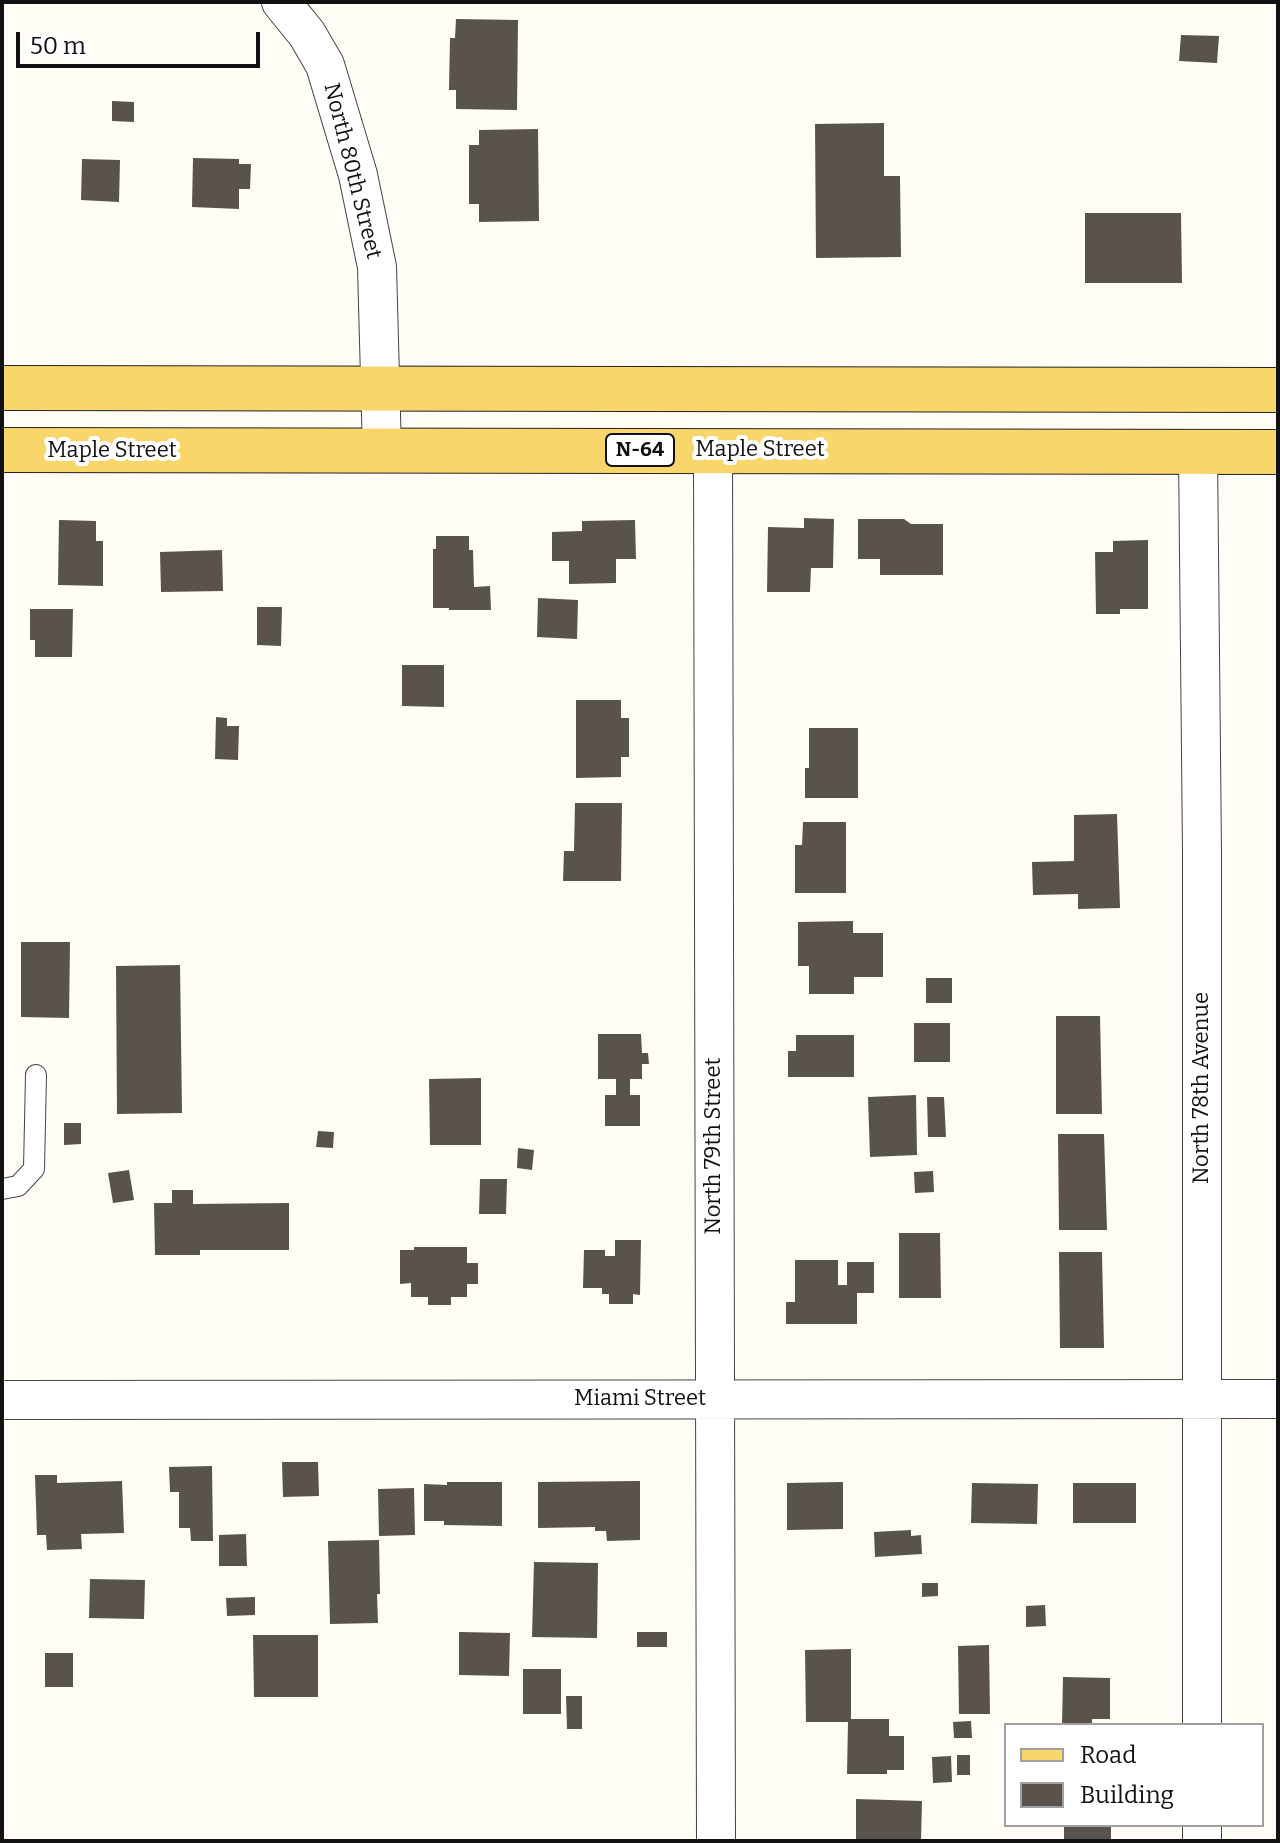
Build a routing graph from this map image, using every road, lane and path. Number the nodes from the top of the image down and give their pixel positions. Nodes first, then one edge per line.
1 (281, 2) edge
2 (2, 388) edge
3 (381, 388) junction
4 (1278, 390) edge
5 (2, 450) edge
6 (713, 450) junction
7 (382, 451) junction
8 (1198, 452) junction
9 (1278, 452) edge
10 (36, 1075) dead end
11 (2, 1189) edge
12 (715, 1399) junction
13 (1202, 1399) junction
14 (1278, 1399) edge
15 (2, 1400) edge
16 (1202, 1723) edge
17 (716, 1841) edge

1 - 3 street, North 80th Street
2 - 3 main road
3 - 4 main road
3 - 7 street, North 80th Street
5 - 7 main road, Maple Street / N-64
6 - 7 main road, Maple Street / N-64
6 - 8 main road, Maple Street / N-64
6 - 12 street, North 79th Street
8 - 9 main road, Maple Street / N-64
8 - 13 street, North 78th Avenue
10 - 11 lane
12 - 13 street, Miami Street
12 - 15 street, Miami Street
12 - 17 street, North 79th Street
13 - 14 street, Miami Street
13 - 16 street, North 78th Avenue

